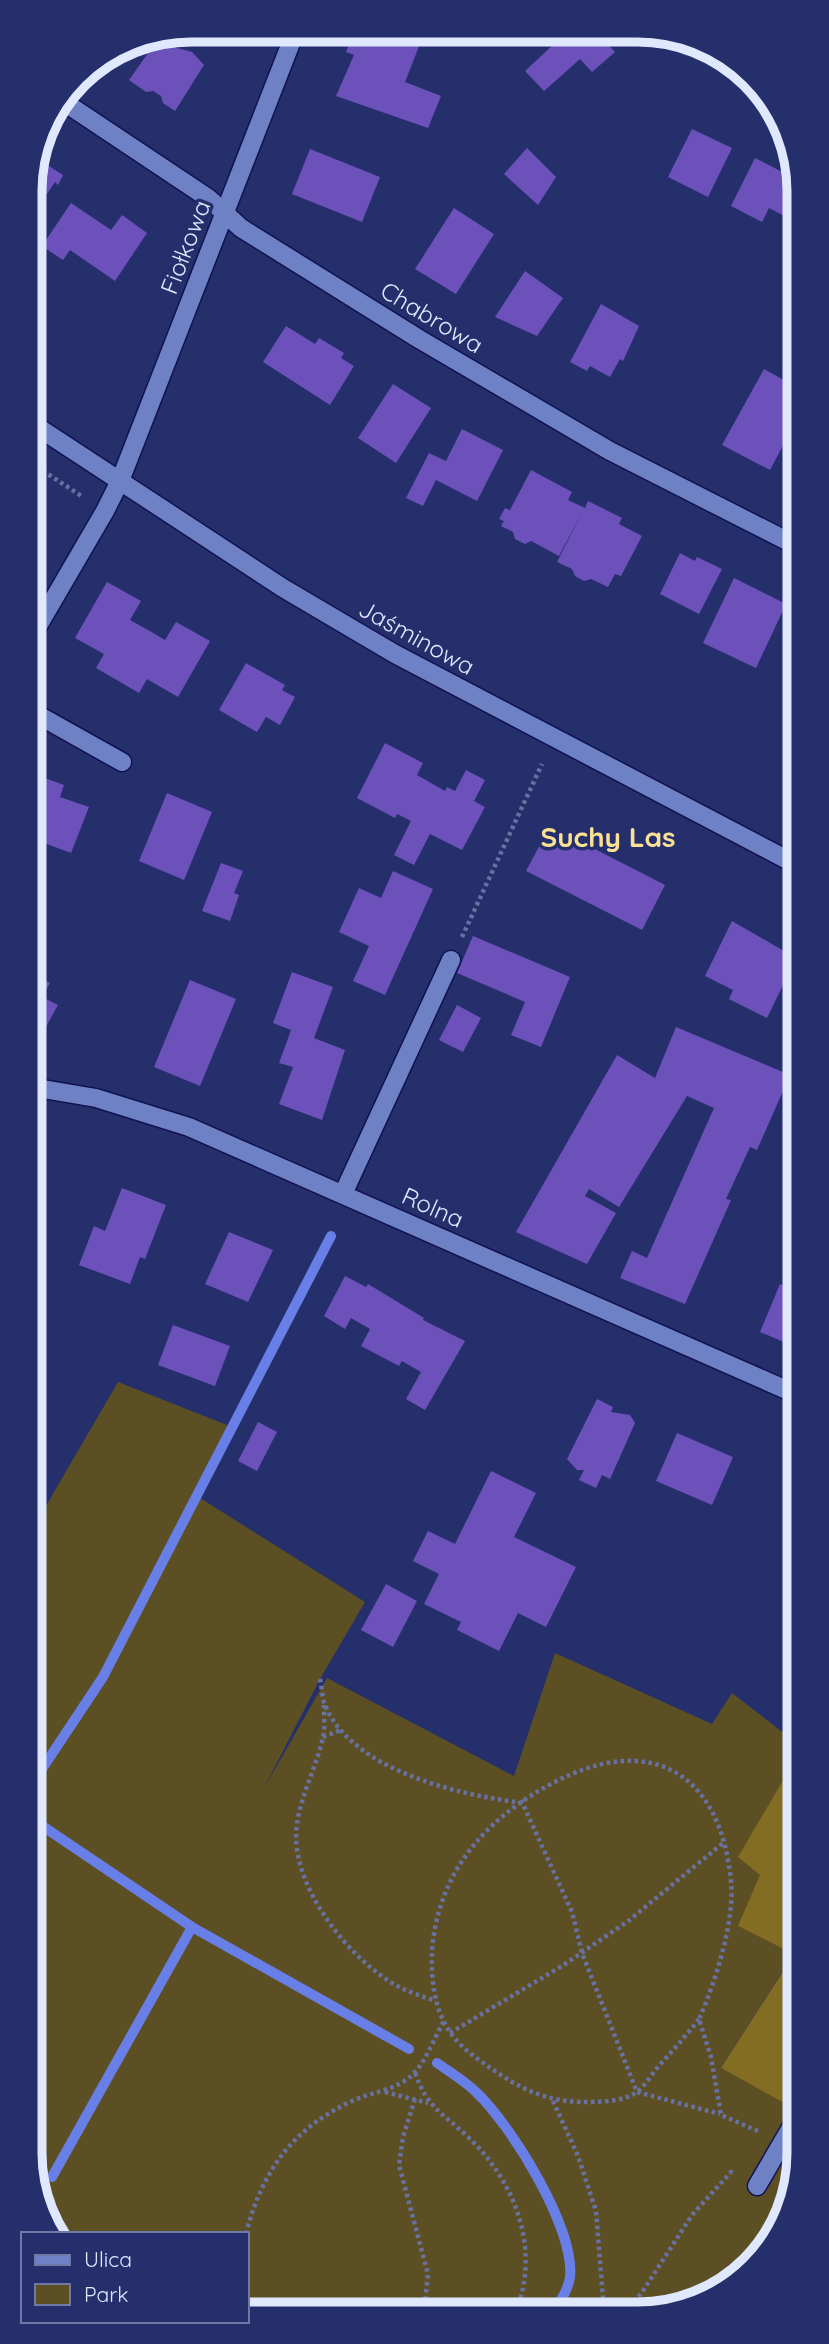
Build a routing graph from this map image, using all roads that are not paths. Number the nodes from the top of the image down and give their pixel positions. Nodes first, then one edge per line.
1 (291, 42) edge
2 (69, 105) edge
3 (224, 214) junction
4 (42, 430) edge
5 (120, 481) junction
6 (787, 541) edge
7 (42, 619) edge
8 (42, 717) edge
9 (122, 762) dead end
10 (787, 860) edge
11 (451, 960) road end
12 (42, 1088) edge
13 (343, 1194) junction
14 (787, 1390) edge
15 (787, 2134) edge
16 (757, 2186) road end

1 - 3 street, Fiołkowa
2 - 3 street, Chabrowa
3 - 5 street, Fiołkowa
3 - 6 street, Chabrowa
4 - 5 street, Jaśminowa
5 - 7 street, Fiołkowa
5 - 10 street, Jaśminowa
8 - 9 street
11 - 13 street
12 - 13 street, Rolna
13 - 14 street, Rolna
15 - 16 street

